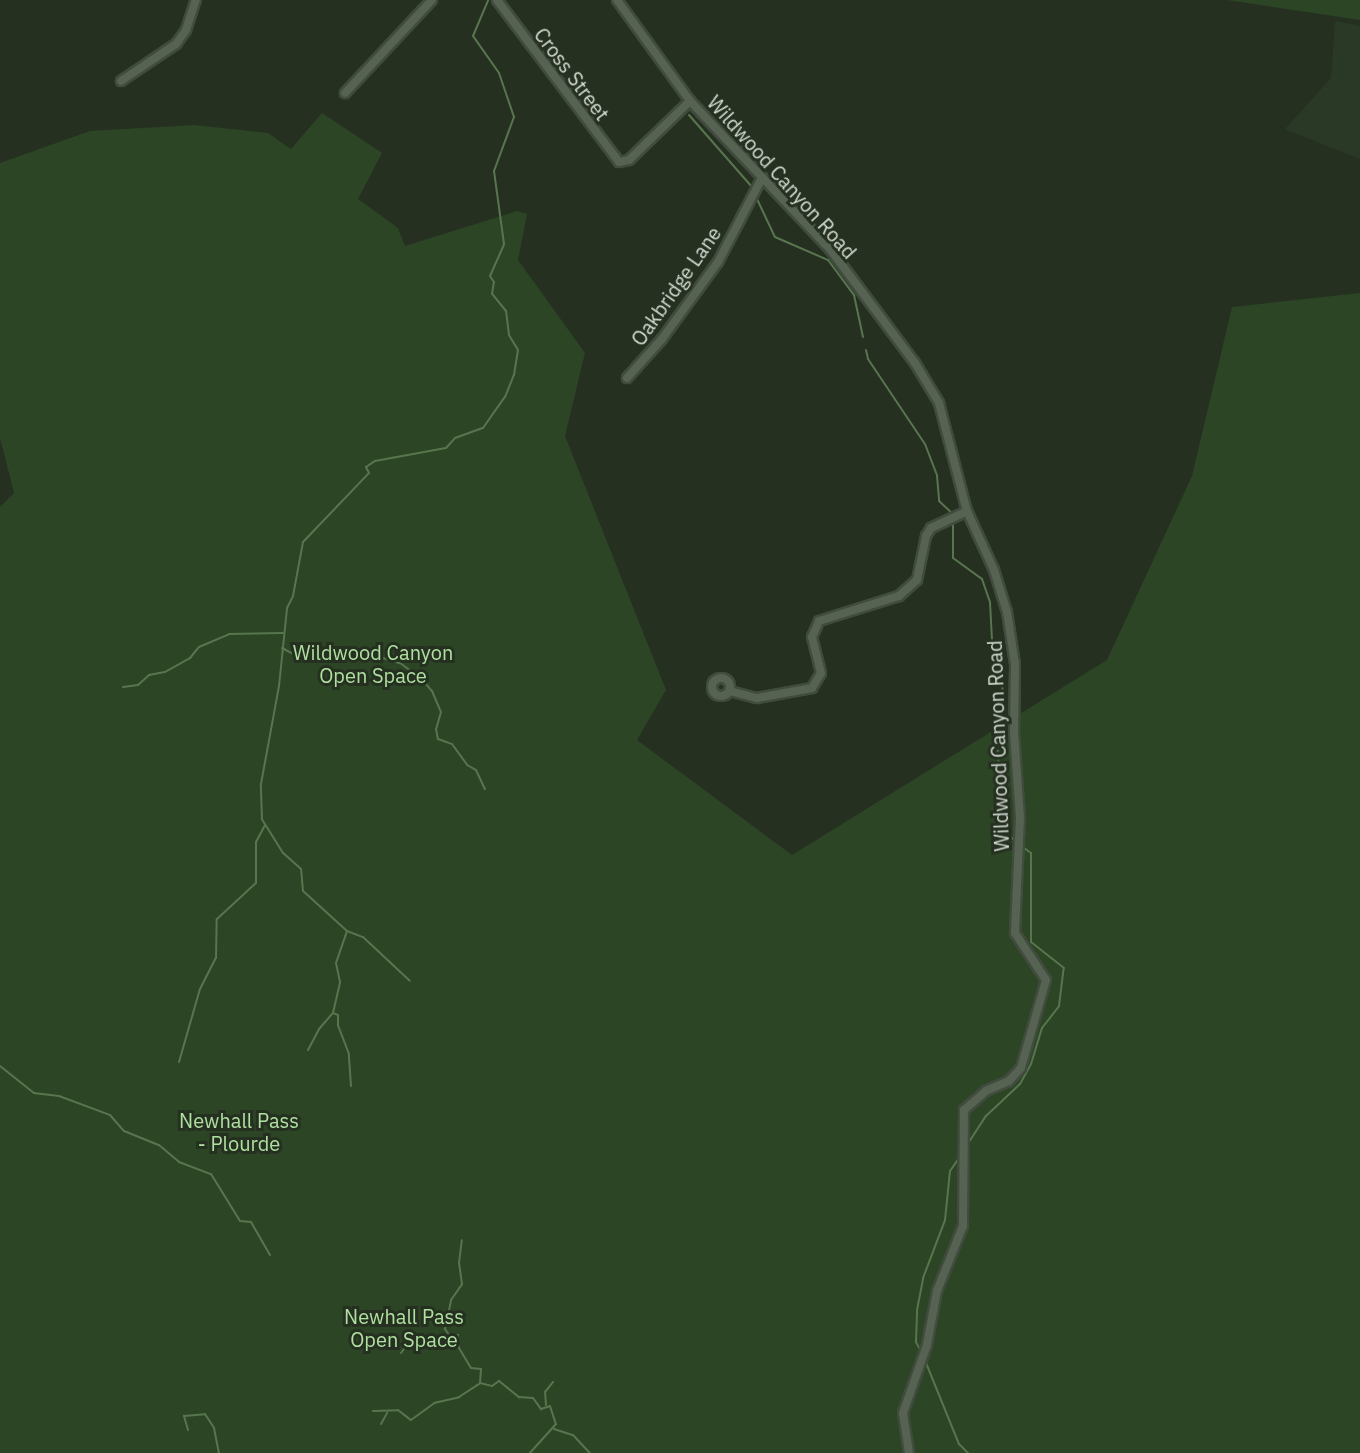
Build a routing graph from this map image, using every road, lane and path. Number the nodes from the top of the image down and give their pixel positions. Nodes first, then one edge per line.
1 (196, 0) edge
2 (432, 0) edge
3 (497, 0) edge
4 (617, 0) edge
5 (121, 81) dead end
6 (345, 93) dead end
7 (690, 101) junction
8 (762, 178) junction
9 (627, 378) dead end
10 (967, 511) junction
11 (730, 691) dead end
12 (909, 1453) edge

1 - 5 street
2 - 6 street
3 - 7 street, Cross Street
4 - 7 street, Wildwood Canyon Road
7 - 8 street, Wildwood Canyon Road
8 - 9 street, Oakbridge Lane
8 - 10 street, Wildwood Canyon Road
10 - 11 street
10 - 12 street, Wildwood Canyon Road

